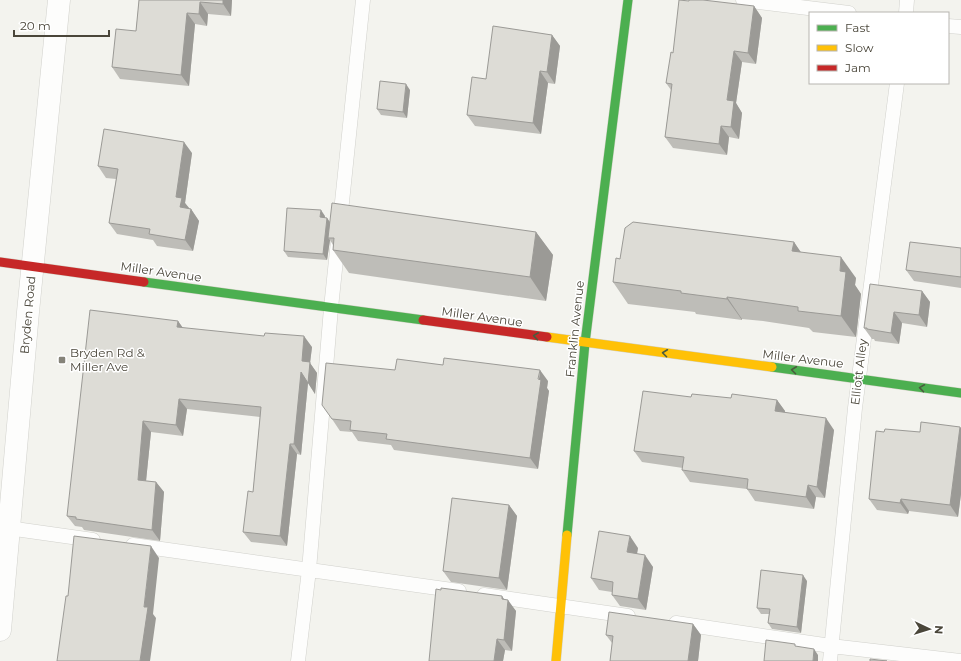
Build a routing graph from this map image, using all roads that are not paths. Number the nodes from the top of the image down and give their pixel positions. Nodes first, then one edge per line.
1 (55, 0) edge
2 (59, 0) edge
3 (363, 0) edge
4 (628, 0) edge
5 (743, 0) edge
6 (908, 0) edge
7 (841, 12) edge
8 (906, 12) edge
9 (949, 26) edge
10 (961, 27) edge
11 (897, 84) edge
12 (0, 262) edge
13 (33, 267) junction
14 (331, 308) junction
15 (585, 343) junction
16 (858, 379) junction
17 (961, 393) edge
18 (5, 527) edge
19 (108, 542) edge
20 (123, 544) edge
21 (309, 570) junction
22 (560, 606) junction
23 (645, 618) edge
24 (660, 621) edge
25 (0, 630) edge
26 (831, 646) junction
27 (298, 661) edge
28 (556, 661) edge
29 (830, 661) edge
30 (961, 661) edge

1 - 2 lane
2 - 13 street, Bryden Road
3 - 14 lane
4 - 15 street, Franklin Avenue
5 - 7 lane
6 - 8 lane
9 - 10 lane
11 - 16 lane, Elliott Alley
12 - 13 street, Miller Avenue
13 - 14 street, Miller Avenue
13 - 18 street, Bryden Road
15 -> 14 street, Miller Avenue
14 - 21 lane
16 -> 15 street, Miller Avenue
15 - 22 street, Franklin Avenue
17 -> 16 street, Miller Avenue
16 - 26 lane, Elliott Alley
18 - 19 lane
18 - 25 street, Bryden Road
20 - 21 lane
21 - 22 lane
21 - 27 lane
22 - 23 lane
22 - 28 street, Franklin Avenue
24 - 26 lane
26 - 29 lane, Elliott Alley
26 - 30 lane

